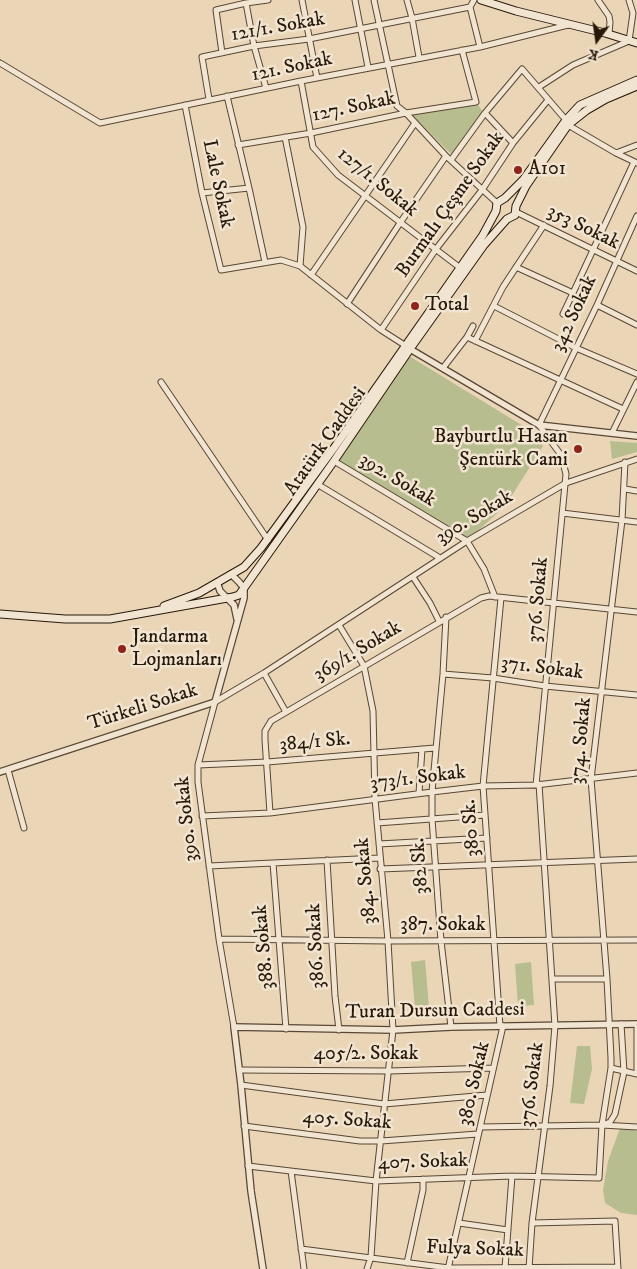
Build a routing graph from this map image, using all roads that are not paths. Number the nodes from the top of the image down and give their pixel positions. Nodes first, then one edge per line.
1 (268, 0) edge
2 (302, 0) edge
3 (355, 0) edge
4 (374, 0) edge
5 (408, 0) edge
6 (474, 0) edge
7 (480, 0) edge
8 (598, 0) edge
9 (629, 0) edge
10 (246, 3) junction
11 (470, 7) junction
12 (635, 12) edge
13 (412, 18) junction
14 (380, 24) junction
15 (568, 25) junction
16 (361, 28) junction
17 (609, 34) junction
18 (309, 38) junction
19 (629, 40) junction
20 (637, 43) edge
21 (254, 46) junction
22 (480, 47) junction
23 (462, 50) junction
24 (222, 52) junction
25 (419, 58) junction
26 (0, 63) edge
27 (388, 64) junction
28 (368, 67) junction
29 (317, 78) junction
30 (637, 80) edge
31 (301, 81) junction
32 (637, 86) edge
33 (538, 87) junction
34 (266, 88) junction
35 (227, 96) junction
36 (209, 99) junction
37 (548, 100) junction
38 (184, 105) junction
39 (406, 113) junction
40 (485, 113) junction
41 (567, 123) junction
42 (414, 124) junction
43 (311, 132) junction
44 (285, 137) junction
45 (513, 143) junction
46 (238, 144) junction
47 (637, 145) edge
48 (616, 153) junction
49 (449, 158) junction
50 (635, 162) edge
51 (250, 188) junction
52 (482, 190) junction
53 (202, 193) junction
54 (365, 196) junction
55 (505, 198) junction
56 (497, 203) junction
57 (516, 209) junction
58 (496, 211) junction
59 (637, 218) edge
60 (507, 219) junction
61 (400, 222) junction
62 (544, 225) junction
63 (436, 249) junction
64 (594, 249) junction
65 (617, 261) junction
66 (265, 262) junction
67 (300, 266) junction
68 (516, 266) junction
69 (459, 268) junction
70 (637, 271) edge
71 (311, 275) junction
72 (573, 293) junction
73 (347, 304) junction
74 (597, 305) junction
75 (494, 306) junction
76 (563, 314) dead end
77 (637, 325) edge
78 (473, 326) dead end
79 (381, 330) junction
80 (467, 337) junction
81 (475, 341) junction
82 (408, 347) junction
83 (576, 348) junction
84 (443, 368) junction
85 (637, 374) edge
86 (560, 380) junction
87 (162, 382) dead end
88 (637, 382) edge
89 (623, 409) junction
90 (539, 425) junction
91 (612, 433) junction
92 (637, 436) edge
93 (637, 459) edge
94 (334, 461) junction
95 (626, 462) junction
96 (566, 483) junction
97 (317, 484) junction
98 (625, 489) junction
99 (637, 491) edge
100 (562, 514) junction
101 (622, 520) junction
102 (637, 522) edge
103 (268, 540) junction
104 (467, 541) junction
105 (440, 558) junction
106 (230, 574) junction
107 (413, 577) junction
108 (217, 582) junction
109 (244, 588) junction
110 (498, 597) junction
111 (227, 599) junction
112 (555, 602) junction
113 (612, 608) junction
114 (637, 612) edge
115 (0, 614) edge
116 (130, 615) junction
117 (446, 617) junction
118 (238, 621) junction
119 (439, 621) junction
120 (339, 625) junction
121 (364, 666) junction
122 (264, 673) junction
123 (443, 674) junction
124 (493, 678) junction
125 (546, 686) junction
126 (600, 692) junction
127 (637, 695) edge
128 (216, 702) junction
129 (286, 712) junction
130 (435, 748) junction
131 (422, 749) junction
132 (373, 752) junction
133 (266, 762) junction
134 (198, 765) junction
135 (8, 770) junction
136 (0, 772) edge
137 (637, 773) edge
138 (591, 779) junction
139 (537, 784) junction
140 (484, 786) junction
141 (432, 792) junction
142 (420, 793) junction
143 (375, 799) junction
144 (270, 813) junction
145 (485, 815) junction
146 (202, 816) junction
147 (432, 819) junction
148 (377, 823) junction
149 (24, 828) dead end
150 (488, 838) junction
151 (434, 840) junction
152 (379, 844) junction
153 (379, 858) junction
154 (637, 859) edge
155 (328, 860) junction
156 (597, 860) junction
157 (273, 863) junction
158 (543, 864) junction
159 (490, 865) junction
160 (209, 866) junction
161 (436, 868) junction
162 (380, 869) junction
163 (219, 939) junction
164 (603, 939) junction
165 (279, 940) junction
166 (332, 940) junction
167 (548, 940) junction
168 (637, 940) edge
169 (388, 941) junction
170 (441, 941) junction
171 (494, 941) junction
172 (552, 979) junction
173 (607, 979) junction
174 (609, 1024) junction
175 (622, 1024) junction
176 (637, 1024) edge
177 (502, 1026) junction
178 (555, 1026) junction
179 (234, 1027) junction
180 (451, 1027) junction
181 (286, 1029) junction
182 (340, 1030) junction
183 (393, 1030) junction
184 (493, 1068) junction
185 (611, 1068) junction
186 (239, 1070) junction
187 (637, 1070) edge
188 (389, 1071) junction
189 (624, 1072) junction
190 (637, 1074) edge
191 (241, 1085) junction
192 (487, 1096) junction
193 (384, 1104) junction
194 (602, 1125) junction
195 (244, 1126) junction
196 (480, 1126) junction
197 (543, 1126) junction
198 (637, 1127) edge
199 (478, 1134) junction
200 (381, 1141) junction
201 (248, 1166) junction
202 (291, 1171) junction
203 (512, 1176) junction
204 (537, 1176) junction
205 (469, 1177) junction
206 (599, 1178) joint
207 (423, 1179) junction
208 (376, 1181) junction
209 (459, 1223) junction
210 (532, 1223) junction
211 (508, 1230) junction
212 (302, 1249) junction
213 (370, 1257) junction
214 (408, 1262) junction
215 (505, 1268) edge
216 (530, 1268) edge
217 (618, 1268) edge
218 (262, 1269) edge
219 (304, 1269) edge
220 (368, 1269) edge
221 (449, 1269) edge
222 (487, 1269) edge

1 - 10 street
2 - 18 street
3 - 16 street
4 - 14 street
5 - 13 street
6 - 11 street
7 - 15 main road
8 - 17 street
9 - 12 street
10 - 21 street
10 - 24 street
11 - 13 street, 121/1. Sokak
11 - 22 street
12 - 19 street
13 - 14 street, 121/1. Sokak
13 - 25 street
14 - 16 street, 121/1. Sokak
14 - 27 street
15 - 17 main road
15 - 22 street, 121. Sokak
16 - 18 street, 121/1. Sokak
16 - 28 street
17 - 19 main road
18 - 21 street, 121/1. Sokak
18 - 29 street
19 - 20 main road
19 - 33 street
21 - 24 street, 121/1. Sokak
21 - 34 street
22 - 23 street, 121. Sokak
23 - 25 street, 121. Sokak
23 - 39 street, 127. Sokak
24 - 36 street, 121/1. Sokak
25 - 27 street, 121. Sokak
26 - 38 street, 121. Sokak
27 - 28 street, 121. Sokak
27 - 39 street
28 - 29 street, 121. Sokak
29 - 31 street, 121. Sokak
30 - 41 main road, Atatürk Caddesi
31 - 34 street, 121. Sokak
31 - 43 street, 127/1. Sokak
32 - 41 main road, Atatürk Caddesi
33 - 37 street
33 - 40 street
34 - 35 street, 121. Sokak
35 - 36 street, 121. Sokak
35 - 46 street
36 - 38 street, 121. Sokak
37 - 41 street
37 - 45 street, Burmalı Çeşme Sokak
38 - 53 street, Lale Sokak
39 - 42 street
39 - 43 street, 127. Sokak
40 - 45 street
40 - 49 street
41 - 48 street
41 - 55 main road, Atatürk Caddesi
41 - 57 main road, Atatürk Caddesi
42 - 49 street
42 - 54 street
43 - 44 street, 127. Sokak
43 - 54 street, 127/1. Sokak
44 - 46 street, 127. Sokak
44 - 67 street
45 - 52 street, Burmalı Çeşme Sokak
46 - 51 street
47 - 48 street
48 - 50 street
49 - 52 street
49 - 61 street
50 - 64 street
51 - 53 street
51 - 66 street
52 - 56 street
52 - 63 street, Burmalı Çeşme Sokak
53 - 66 street, Lale Sokak
54 - 61 street, 127/1. Sokak
54 - 71 street
55 - 56 main road, Atatürk Caddesi
55 - 57 main road
56 - 58 main road, Atatürk Caddesi
57 - 60 main road, Atatürk Caddesi
57 - 62 street, 353 Sokak
58 - 60 main road
58 - 69 main road, Atatürk Caddesi
59 - 65 street, 342 Sokak
60 - 82 main road, Atatürk Caddesi
61 - 63 street, 127/1. Sokak
61 - 73 street
62 - 64 street, 353 Sokak
62 - 68 street
63 - 69 street, 127/1. Sokak
63 - 79 street, Burmalı Çeşme Sokak
64 - 65 street, 353 Sokak
64 - 72 street
65 - 70 street, 353 Sokak
65 - 74 street, 342 Sokak
66 - 67 street
67 - 71 street
68 - 72 street
68 - 75 street
69 - 82 main road, Atatürk Caddesi
71 - 73 street
72 - 76 street
73 - 79 street
74 - 77 street
74 - 83 street, 342 Sokak
75 - 81 street
75 - 83 street
78 - 80 street
79 - 82 street
80 - 81 street
80 - 84 street
81 - 86 street
82 - 84 street
82 - 94 main road, Atatürk Caddesi
82 - 103 main road, Atatürk Caddesi
83 - 85 street
83 - 86 street, 342 Sokak
84 - 90 street
86 - 89 street
86 - 90 street, 342 Sokak
87 - 103 street
88 - 89 street
89 - 91 street
90 - 91 street
90 - 96 street, 376. Sokak
91 - 92 street
93 - 95 street, 390. Sokak
94 - 97 main road, Atatürk Caddesi
94 - 104 street, 392. Sokak
95 - 96 street, 390. Sokak
95 - 98 street, 374. Sokak
96 - 100 street, 376. Sokak
96 - 104 street, 390. Sokak
97 - 105 street
97 - 109 main road, Atatürk Caddesi
98 - 99 street
98 - 101 street, 374. Sokak
100 - 101 street
100 - 112 street, 376. Sokak
101 - 102 street
101 - 113 street, 374. Sokak
103 - 106 main road, Atatürk Caddesi
104 - 105 street, 390. Sokak
104 - 110 street, 392. Sokak
105 - 107 street, 390. Sokak
106 - 108 main road, Atatürk Caddesi
106 - 109 street
107 - 119 street
107 - 120 street, 390. Sokak
108 - 111 street
108 - 116 main road, Atatürk Caddesi
109 - 111 main road, Atatürk Caddesi
109 - 118 street, Türkeli Sokak
110 - 112 street, 369/1. Sokak
110 - 117 street, 369/1. Sokak
110 - 124 street, 380 Sk.
111 - 116 main road, Atatürk Caddesi
111 - 118 street
112 - 113 street, 369/1. Sokak
112 - 125 street, 376. Sokak
113 - 114 street, 369/1. Sokak
113 - 126 street, 374. Sokak
115 - 116 main road, Atatürk Caddesi
117 - 119 street, 369/1. Sokak
117 - 123 street, 382 Sk.
118 - 128 street, Türkeli Sokak
119 - 121 street, 369/1. Sokak
120 - 121 street, 384. Sokak
120 - 122 street, 390. Sokak
121 - 129 street, 369/1. Sokak
121 - 132 street, 384. Sokak
122 - 128 street, 390. Sokak
122 - 129 street
123 - 124 street, 371. Sokak
123 - 130 street, 382 Sk.
124 - 125 street, 371. Sokak
124 - 140 street, 380 Sk.
125 - 126 street, 371. Sokak
125 - 139 street, 376. Sokak
126 - 127 street, 371. Sokak
126 - 138 street, 374. Sokak
128 - 134 street, 390. Sokak
128 - 135 street, Türkeli Sokak
129 - 133 street, 369/1. Sokak
130 - 131 street, 384/1 Sk.
130 - 141 street, 382 Sk.
131 - 132 street, 384/1 Sk.
131 - 142 street
132 - 133 street, 384/1 Sk.
132 - 143 street, 384. Sokak
133 - 134 street, 384/1 Sk.
133 - 144 street, 369/1. Sokak
134 - 146 street, 390. Sokak
135 - 136 street, Türkeli Sokak
135 - 149 street
137 - 138 street, 373/1. Sokak
138 - 139 street, 373/1. Sokak
138 - 156 street, 374. Sokak
139 - 140 street, 373/1. Sokak
139 - 158 street, 376. Sokak
140 - 141 street, 373/1. Sokak
140 - 145 street, 380 Sk.
141 - 142 street, 373/1. Sokak
141 - 147 street, 382 Sk.
142 - 143 street, 373/1. Sokak
143 - 144 street, 373/1. Sokak
143 - 148 street, 384. Sokak
144 - 146 street, 373/1. Sokak
145 - 147 street
145 - 150 street, 380 Sk.
146 - 160 street, 390. Sokak
147 - 148 street
147 - 151 street, 382 Sk.
148 - 152 street, 384. Sokak
150 - 151 street
150 - 159 street, 380 Sk.
151 - 152 street
151 - 161 street, 382 Sk.
152 - 153 street, 384. Sokak
153 - 155 street
153 - 162 street, 384. Sokak
154 - 156 street
155 - 157 street
155 - 166 street, 386. Sokak
156 - 158 street
156 - 164 street, 374. Sokak
157 - 160 street
157 - 165 street, 388. Sokak
158 - 159 street
158 - 167 street, 376. Sokak
159 - 161 street
159 - 171 street, 380 Sk.
160 - 163 street, 390. Sokak
161 - 162 street
161 - 170 street, 382 Sk.
162 - 169 street, 384. Sokak
163 - 165 street, 387. Sokak
163 - 179 street, 390. Sokak
164 - 167 street, 387. Sokak
164 - 168 street, 387. Sokak
164 - 173 street, 374. Sokak
165 - 166 street, 387. Sokak
165 - 181 street, 388. Sokak
166 - 169 street, 387. Sokak
166 - 182 street, 386. Sokak
167 - 171 street, 387. Sokak
167 - 172 street, 376. Sokak
169 - 170 street, 387. Sokak
169 - 183 street, 384. Sokak
170 - 171 street, 387. Sokak
170 - 180 street, 382 Sk.
171 - 177 street, 380 Sk.
172 - 173 street
172 - 178 street, 376. Sokak
173 - 174 street, 374. Sokak
174 - 175 street, Turan Dursun Caddesi
174 - 178 street, Turan Dursun Caddesi
174 - 185 street, 374. Sokak
175 - 176 street, Turan Dursun Caddesi
175 - 189 street
176 - 187 street
177 - 178 street, Turan Dursun Caddesi
177 - 180 street, Turan Dursun Caddesi
177 - 184 street, 380. Sokak
178 - 197 street, 376. Sokak
179 - 181 street, Turan Dursun Caddesi
179 - 186 street, 390. Sokak
180 - 183 street, Turan Dursun Caddesi
181 - 182 street, Turan Dursun Caddesi
182 - 183 street, Turan Dursun Caddesi
183 - 188 street, 384. Sokak
184 - 188 street, 405/2. Sokak
184 - 192 street, 380. Sokak
185 - 189 street
185 - 194 street, 374. Sokak
186 - 188 street, 405/2. Sokak
186 - 191 street, 390. Sokak
188 - 193 street, 384. Sokak
189 - 190 street
189 - 194 street
191 - 193 street
191 - 195 street, 390. Sokak
192 - 193 street
192 - 196 street, 380. Sokak
193 - 200 street, 384. Sokak
194 - 197 street
194 - 198 street
194 - 206 street, 374. Sokak
195 - 200 street, 405. Sokak
195 - 201 street, 390. Sokak
196 - 197 street
196 - 199 street, 380. Sokak
197 - 204 street, 376. Sokak
199 - 200 street, 405. Sokak
199 - 205 street, 380. Sokak
200 - 208 street, 384. Sokak
201 - 202 street, 407. Sokak
201 - 218 street, 390. Sokak
202 - 208 street, 407. Sokak
202 - 212 street
203 - 204 street, 407. Sokak
203 - 205 street, 407. Sokak
203 - 211 street
204 - 206 street, 407. Sokak
204 - 210 street, 376. Sokak
205 - 207 street, 407. Sokak
205 - 209 street
207 - 208 street, 407. Sokak
207 - 214 street
208 - 213 street, 384. Sokak
209 - 211 street
209 - 221 street
210 - 216 street, 376. Sokak
210 - 217 street
211 - 215 street
212 - 213 street, Fulya Sokak
212 - 219 street
213 - 214 street, Fulya Sokak
213 - 220 street, 384. Sokak
214 - 221 street, Fulya Sokak
215 - 216 street, Fulya Sokak
215 - 222 street, Fulya Sokak
216 - 217 street, Fulya Sokak
221 - 222 street, Fulya Sokak

